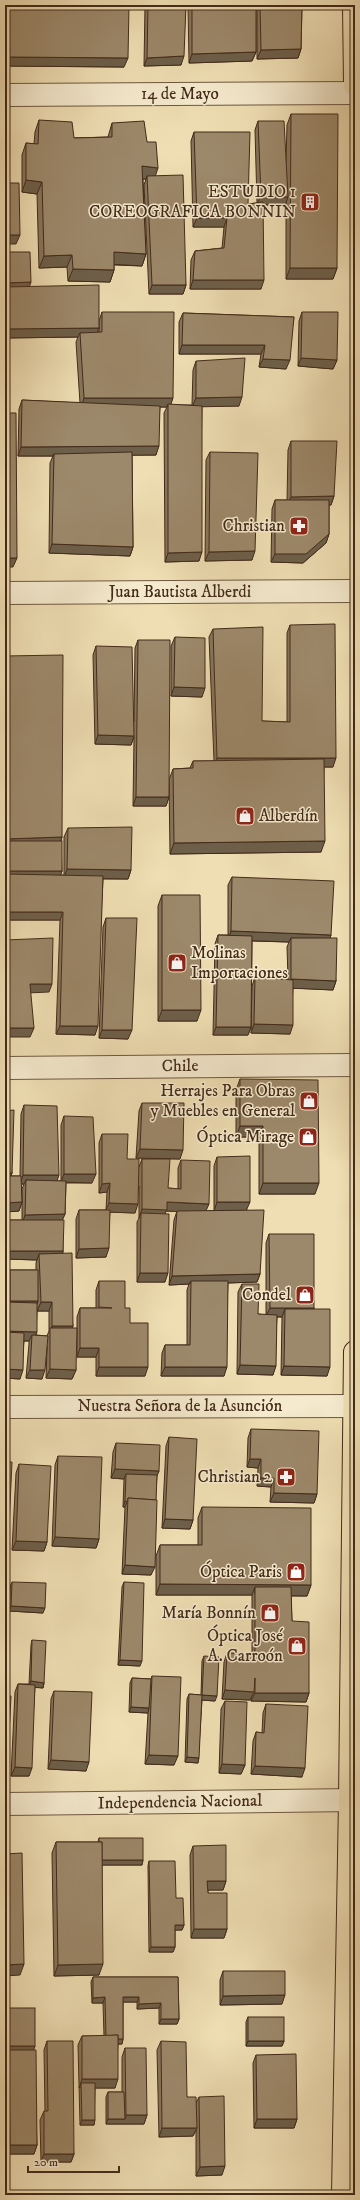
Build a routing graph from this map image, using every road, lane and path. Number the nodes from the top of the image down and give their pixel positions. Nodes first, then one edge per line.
1 (354, 5) edge
2 (355, 85) edge
3 (355, 93) edge
4 (5, 95) edge
5 (355, 591) edge
6 (5, 593) edge
7 (355, 1065) edge
8 (5, 1068) edge
9 (355, 1352) edge
10 (355, 1406) edge
11 (5, 1407) edge
12 (353, 1800) edge
13 (5, 1804) edge
14 (343, 2195) edge

1 - 2 main road
3 - 4 street, 14 de Mayo
5 - 6 street, Juan Bautista Alberdi
7 - 8 street, Chile
9 - 10 main road
10 - 11 street, Nuestra Señora de la Asunción
10 - 12 main road
12 - 13 street, Independencia Nacional
12 - 14 main road

